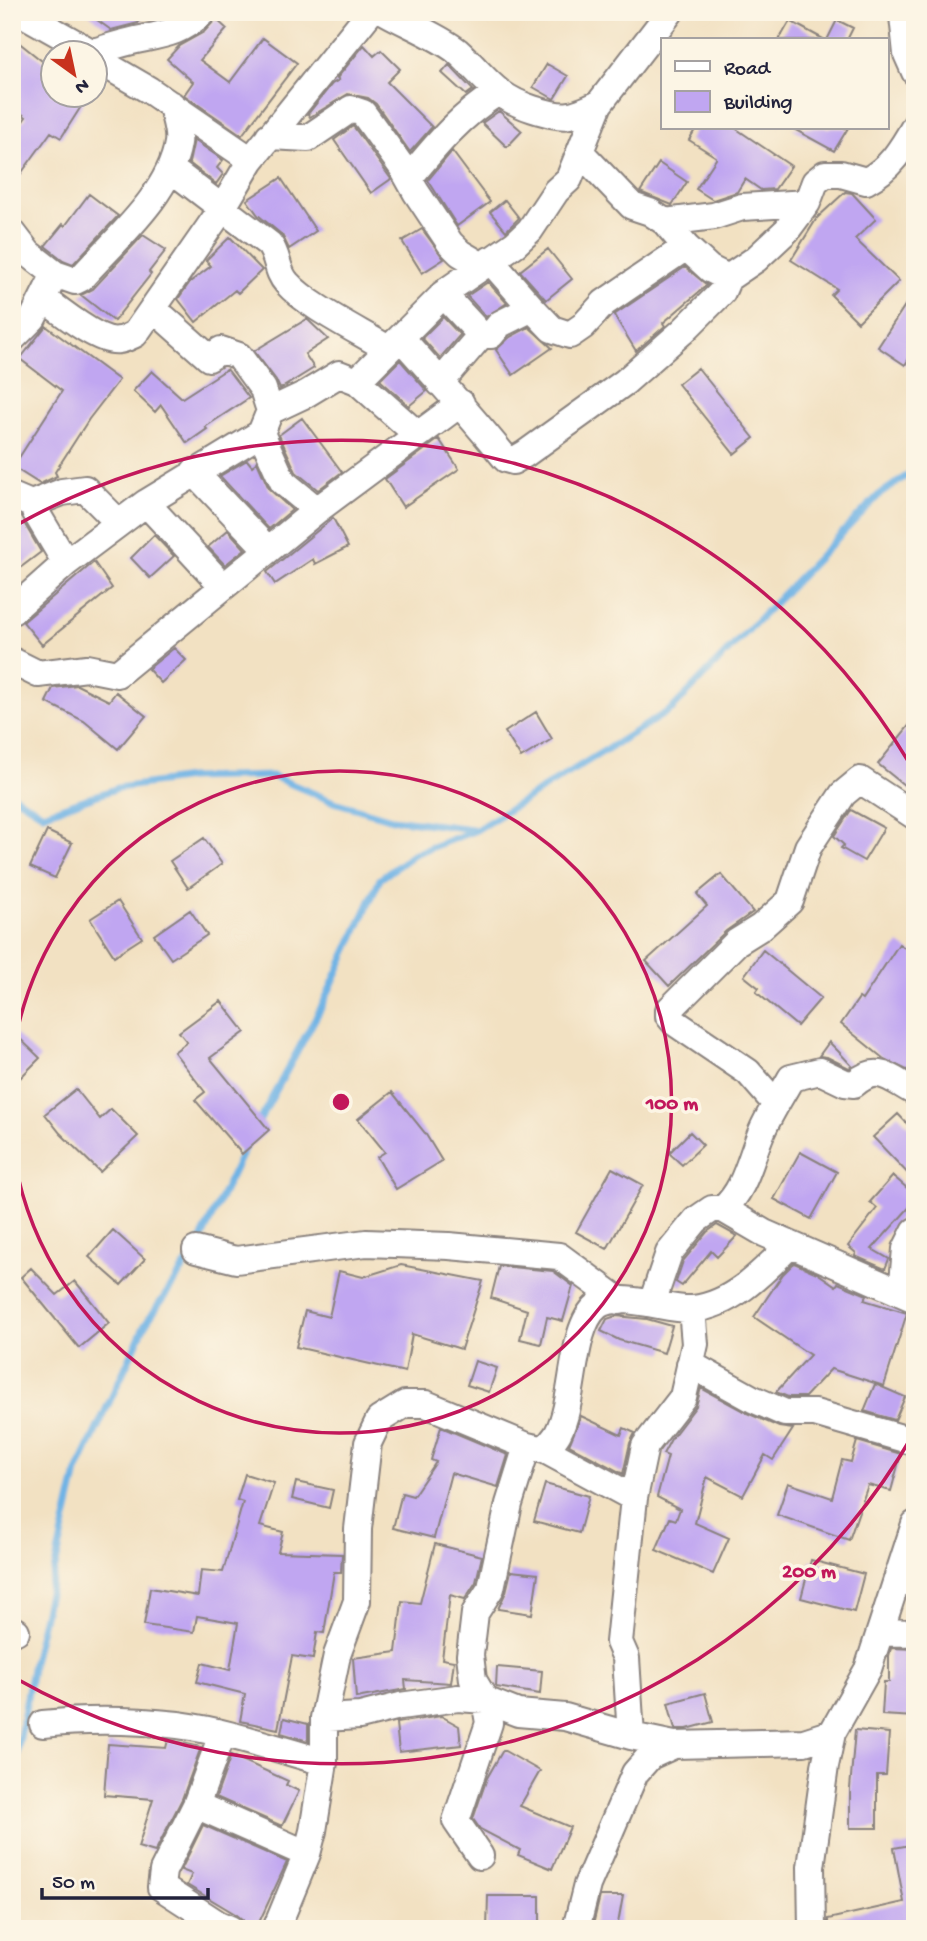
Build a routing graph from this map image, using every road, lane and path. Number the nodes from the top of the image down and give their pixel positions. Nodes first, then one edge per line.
1 (203, 12) edge
2 (370, 12) edge
3 (386, 12) edge
4 (670, 12) edge
5 (30, 14) edge
6 (904, 17) edge
7 (69, 38) edge
8 (108, 48) edge
9 (108, 66) edge
10 (915, 72) edge
11 (498, 92) junction
12 (599, 104) junction
13 (172, 105) junction
14 (560, 117) junction
15 (915, 125) edge
16 (269, 136) junction
17 (581, 148) junction
18 (251, 160) junction
19 (171, 172) junction
20 (409, 178) junction
21 (807, 203) junction
22 (222, 209) junction
23 (665, 222) junction
24 (12, 232) edge
25 (450, 243) junction
26 (686, 247) junction
27 (486, 263) junction
28 (55, 274) junction
29 (728, 278) junction
30 (445, 292) junction
31 (43, 298) junction
32 (532, 308) junction
33 (152, 313) junction
34 (481, 335) junction
35 (12, 339) edge
36 (395, 344) junction
37 (357, 381) junction
38 (440, 383) junction
39 (461, 403) junction
40 (265, 422) junction
41 (418, 435) junction
42 (194, 472) junction
43 (22, 500) edge
44 (146, 503) junction
45 (317, 510) junction
46 (119, 523) junction
47 (268, 550) junction
48 (65, 563) junction
49 (223, 586) junction
50 (12, 611) edge
51 (12, 662) edge
52 (915, 816) edge
53 (915, 1092) edge
54 (776, 1104) junction
55 (723, 1209) junction
56 (915, 1231) edge
57 (790, 1245) junction
58 (196, 1250) dead end
59 (908, 1296) edge
60 (620, 1301) junction
61 (652, 1303) junction
62 (692, 1309) junction
63 (690, 1364) junction
64 (915, 1442) edge
65 (536, 1448) junction
66 (634, 1498) junction
67 (915, 1524) edge
68 (880, 1632) junction
69 (915, 1633) edge
70 (485, 1700) junction
71 (324, 1718) junction
72 (43, 1724) dead end
73 (832, 1733) junction
74 (222, 1735) junction
75 (631, 1736) junction
76 (674, 1745) junction
77 (324, 1762) junction
78 (196, 1805) junction
79 (307, 1854) junction
80 (480, 1856) dead end
81 (230, 1929) edge
82 (276, 1929) edge
83 (576, 1929) edge
84 (812, 1929) edge

1 - 8 street
2 - 16 street
3 - 11 street
4 - 12 street
5 - 7 street
6 - 10 street
9 - 13 street
11 - 14 street
11 - 20 street
12 - 14 street
12 - 17 street
13 - 18 street
13 - 19 street
14 - 17 street
15 - 21 street
16 - 18 street
16 - 20 street
17 - 23 street
17 - 27 street
18 - 22 street
19 - 22 street
19 - 28 street
20 - 25 street
21 - 23 street
21 - 29 street
22 - 33 street
22 - 36 street
23 - 26 street
24 - 28 street
25 - 27 street
25 - 30 street
26 - 29 street
26 - 32 street
27 - 30 street
27 - 32 street
28 - 31 street
29 - 39 street
30 - 34 street
30 - 36 street
31 - 33 street
31 - 35 street
32 - 34 street
33 - 40 street
34 - 38 street
36 - 37 street
36 - 38 street
37 - 40 street
37 - 41 street
38 - 39 street
39 - 41 street
40 - 42 street
40 - 45 street
41 - 45 street
42 - 44 street
42 - 47 street
43 - 46 street
43 - 48 street
44 - 46 street
44 - 49 street
45 - 47 street
46 - 48 street
47 - 49 street
48 - 50 street
49 - 51 street
52 - 54 street
53 - 54 street
54 - 55 street
55 - 57 street
55 - 61 street
56 - 59 street
57 - 59 street
57 - 62 street
58 - 60 street
60 - 61 street
60 - 65 street
61 - 62 street
62 - 63 street
63 - 64 street
63 - 66 street
65 - 66 street
65 - 70 street
65 - 71 street
66 - 75 street
67 - 68 street
68 - 69 street
68 - 73 street
70 - 71 street
70 - 75 street
70 - 80 street
71 - 77 street
72 - 74 street
73 - 76 street
73 - 84 street
74 - 77 street
74 - 78 street
75 - 76 street
76 - 83 street
77 - 79 street
78 - 79 street
78 - 81 street
79 - 82 street

